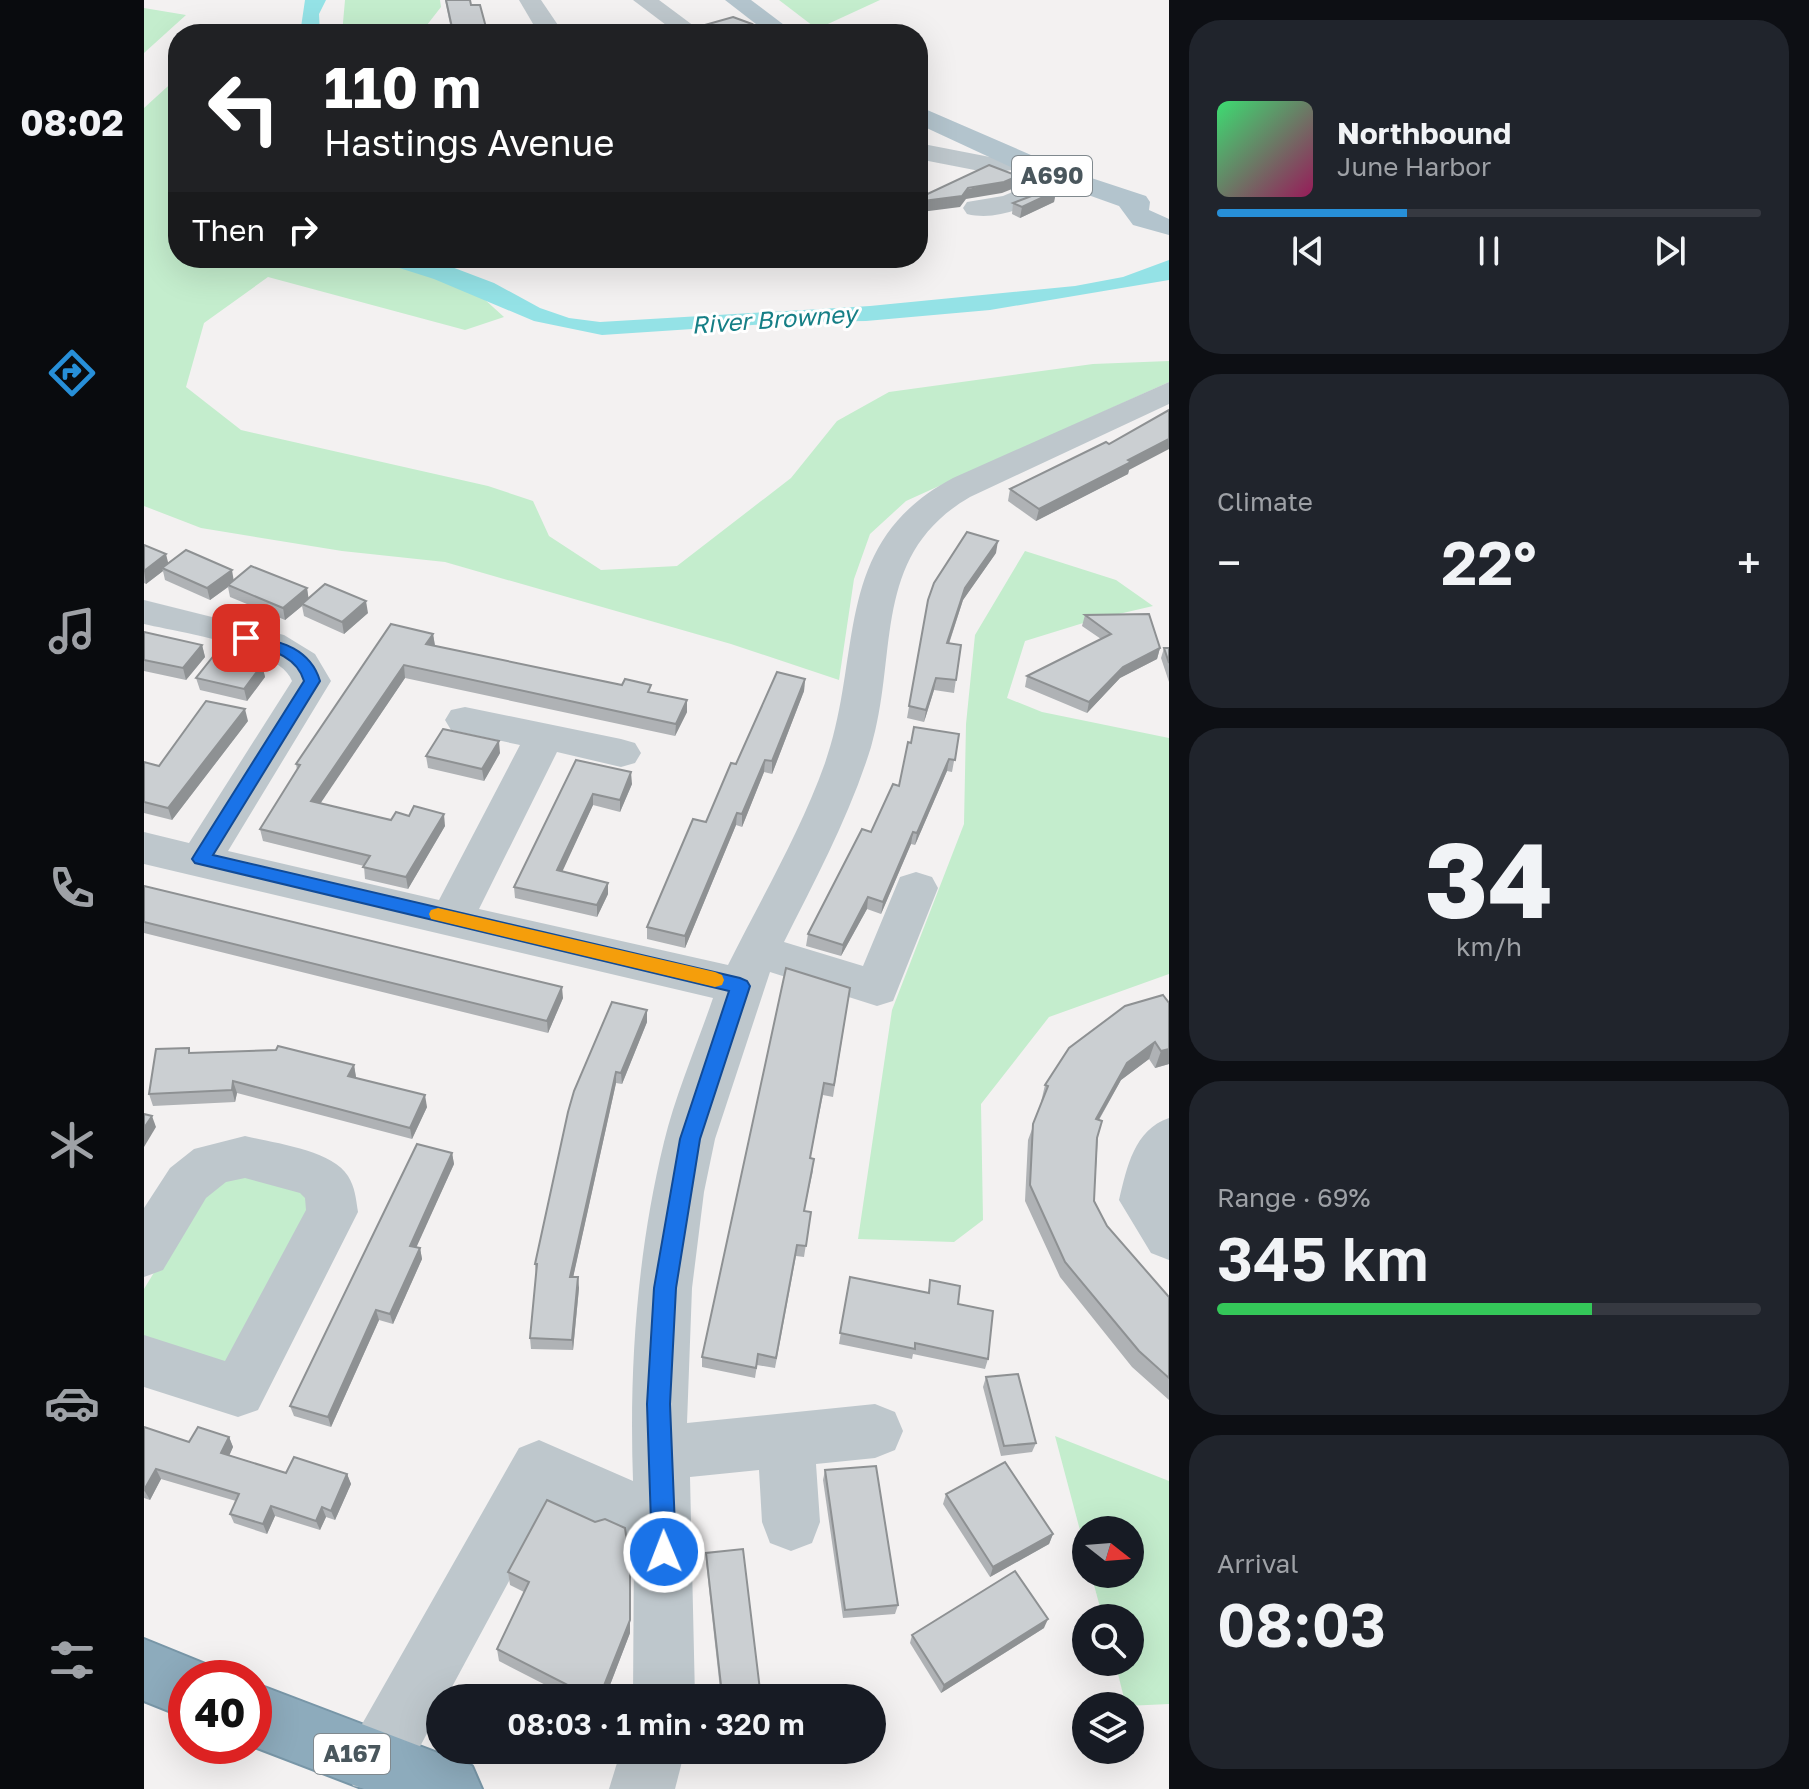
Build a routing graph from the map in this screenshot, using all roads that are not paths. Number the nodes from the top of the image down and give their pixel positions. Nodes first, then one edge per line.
1 (530, 0) edge
2 (736, 0) edge
3 (648, 11) edge
4 (543, 24) edge
5 (675, 24) edge
6 (770, 24) edge
7 (928, 119) edge
8 (928, 153) edge
9 (1019, 162) junction
10 (990, 165) junction
11 (928, 174) edge
12 (1062, 179) junction
13 (977, 208) dead end
14 (1169, 227) edge
15 (1169, 392) edge
16 (144, 612) edge
17 (465, 720) dead end
18 (545, 736) junction
19 (621, 753) dead end
20 (144, 848) edge
21 (201, 859) junction
22 (916, 888) dead end
23 (452, 918) junction
24 (749, 968) junction
25 (1169, 1139) edge
26 (1169, 1237) edge
27 (144, 1254) edge
28 (144, 1361) edge
29 (875, 1431) dead end
30 (786, 1440) junction
31 (661, 1453) junction
32 (791, 1522) dead end
33 (664, 1525) junction
34 (144, 1670) edge
35 (168, 1680) edge
36 (664, 1684) edge
37 (272, 1722) edge
38 (376, 1763) junction
39 (649, 1764) edge
40 (449, 1789) edge
41 (642, 1789) edge

1 - 4 street
2 - 6 main road
3 - 5 street
7 - 9 main road, A690
8 - 10 street
9 - 10 street
9 - 12 main road, A690
10 - 11 street
12 - 13 street
12 - 14 main road, A690
15 - 24 street
16 - 21 street
17 - 18 street
18 - 19 street
18 - 23 street
20 - 21 street
21 - 23 street
22 - 24 street
23 - 24 street
24 - 31 street
25 - 26 street
27 - 28 street
29 - 30 street
30 - 31 street
30 - 32 street
31 - 33 street
33 - 36 street
33 - 38 street
34 - 35 highway
37 - 38 highway, A167
38 - 40 highway, A167
39 - 41 street

